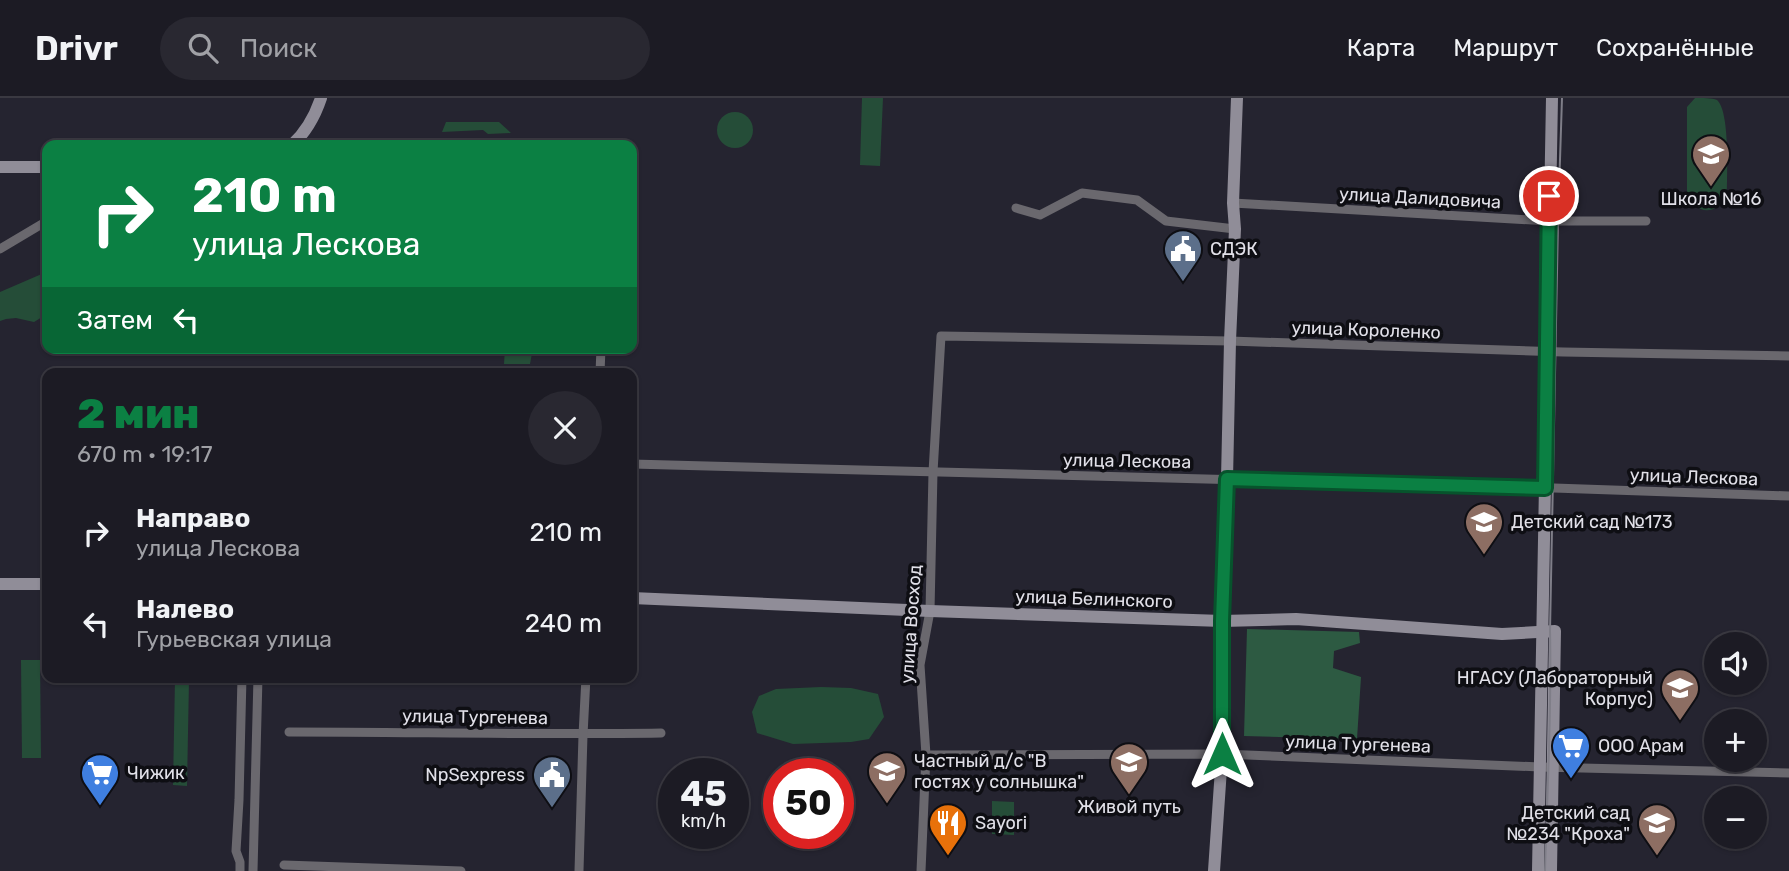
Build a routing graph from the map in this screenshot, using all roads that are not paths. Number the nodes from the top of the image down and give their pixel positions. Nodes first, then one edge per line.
1 (321, 98) edge
2 (1237, 98) edge
3 (1552, 98) edge
4 (298, 140) edge
5 (0, 167) edge
6 (42, 167) edge
7 (1233, 203) junction
8 (1016, 208) dead end
9 (1549, 220) junction
10 (1646, 221) dead end
11 (42, 224) edge
12 (1235, 229) junction
13 (0, 249) edge
14 (942, 337) joint
15 (1230, 341) junction
16 (1546, 352) junction
17 (1789, 356) edge
18 (637, 464) edge
19 (933, 472) junction
20 (1227, 479) junction
21 (1545, 488) junction
22 (1789, 496) edge
23 (0, 584) edge
24 (42, 584) edge
25 (637, 598) edge
26 (930, 611) junction
27 (1222, 621) junction
28 (1548, 631) junction
29 (243, 683) edge
30 (258, 683) edge
31 (586, 683) edge
32 (289, 732) dead end
33 (660, 733) dead end
34 (583, 735) junction
35 (1222, 754) junction
36 (926, 755) junction
37 (1546, 767) junction
38 (1789, 773) edge
39 (284, 865) dead end
40 (240, 871) edge
41 (253, 871) edge
42 (461, 871) edge
43 (579, 871) edge
44 (921, 871) edge
45 (1214, 871) edge
46 (1538, 871) edge
47 (1551, 871) edge

1 - 4 street
2 - 7 street
3 - 9 street
5 - 6 street
7 - 9 street, улица Далидовича
7 - 12 street
8 - 12 street
9 - 10 street, улица Далидовича
9 - 16 street
11 - 13 street
12 - 15 street
14 - 15 street, улица Короленко
14 - 19 street, улица Восход
15 - 16 street, улица Короленко
15 - 20 street
16 - 17 street, улица Короленко
16 - 21 street
18 - 19 street, улица Лескова
19 - 20 street, улица Лескова
19 - 26 street, улица Восход
20 - 21 street, улица Лескова
20 - 27 street
21 - 22 street, улица Лескова
21 - 28 street
23 - 24 street
25 - 26 street, улица Белинского
26 - 27 street, улица Белинского
26 - 36 street, улица Восход
27 - 28 street, улица Белинского
27 - 35 street
28 - 37 street
29 - 40 street
30 - 41 street
31 - 34 street
32 - 34 street, улица Тургенева
33 - 34 street, улица Тургенева
34 - 43 street
35 - 36 street, улица Тургенева
35 - 37 street, улица Тургенева
35 - 45 street
36 - 44 street, улица Восход
37 - 38 street, улица Тургенева
37 - 46 street
37 - 47 street
39 - 42 street

